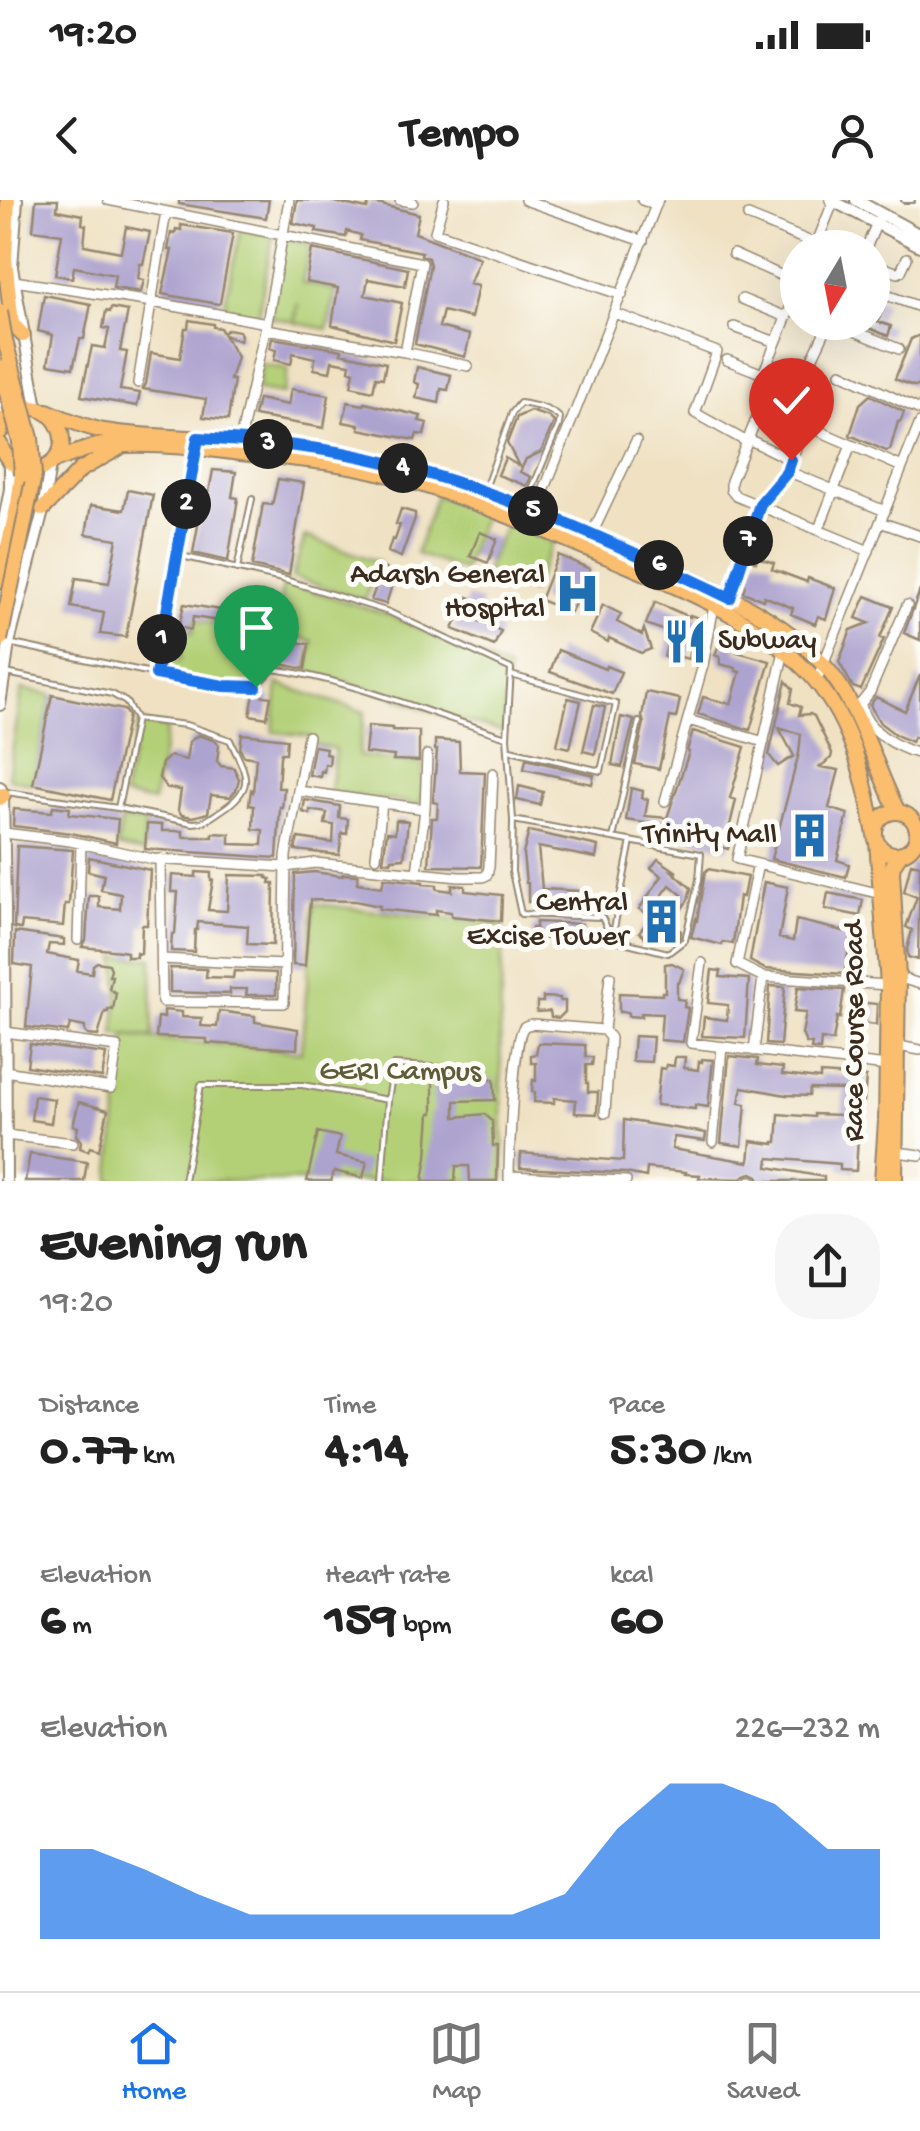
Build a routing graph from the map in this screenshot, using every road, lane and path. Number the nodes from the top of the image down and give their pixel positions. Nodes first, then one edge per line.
1 (8, 200) edge
2 (17, 200) edge
3 (108, 200) edge
4 (289, 200) edge
5 (400, 200) edge
6 (444, 200) edge
7 (525, 200) edge
8 (642, 200) edge
9 (833, 200) edge
10 (856, 200) edge
11 (904, 200) edge
12 (912, 200) edge
13 (412, 202) dead end
14 (657, 203) edge
15 (166, 212) junction
16 (748, 216) dead end
17 (879, 218) junction
18 (780, 230) edge
19 (821, 230) edge
20 (874, 230) edge
21 (282, 235) junction
22 (920, 235) edge
23 (643, 240) junction
24 (920, 246) edge
25 (733, 254) dead end
26 (906, 258) dead end
27 (890, 270) edge
28 (780, 277) edge
29 (14, 282) junction
30 (622, 295) junction
31 (890, 297) edge
32 (742, 299) dead end
33 (152, 302) junction
34 (920, 308) edge
35 (5, 313) edge
36 (614, 313) junction
37 (780, 315) edge
38 (266, 326) junction
39 (734, 327) dead end
40 (780, 332) edge
41 (23, 335) junction
42 (776, 342) junction
43 (900, 349) dead end
44 (405, 352) junction
45 (727, 360) dead end
46 (468, 366) dead end
47 (0, 368) edge
48 (841, 373) dead end
49 (763, 374) junction
50 (776, 379) dead end
51 (138, 382) dead end
52 (0, 398) edge
53 (42, 410) junction
54 (920, 410) edge
55 (794, 411) junction
56 (2, 422) edge
57 (806, 422) junction
58 (920, 423) edge
59 (636, 441) dead end
60 (747, 441) junction
61 (197, 442) junction
62 (124, 445) junction
63 (851, 445) junction
64 (238, 446) junction
65 (915, 450) edge
66 (4, 455) edge
67 (791, 460) junction
68 (52, 462) junction
69 (902, 467) junction
70 (787, 472) junction
71 (834, 490) junction
72 (484, 493) junction
73 (252, 499) dead end
74 (760, 504) junction
75 (44, 508) junction
76 (885, 511) junction
77 (530, 515) junction
78 (880, 522) junction
79 (819, 530) junction
80 (592, 534) junction
81 (920, 536) edge
82 (0, 542) edge
83 (869, 551) junction
84 (177, 555) junction
85 (237, 568) junction
86 (0, 580) edge
87 (730, 598) junction
88 (907, 605) dead end
89 (714, 606) junction
90 (4, 641) edge
91 (784, 652) junction
92 (823, 664) junction
93 (5, 672) junction
94 (156, 674) junction
95 (511, 675) junction
96 (816, 682) junction
97 (0, 705) edge
98 (858, 708) junction
99 (136, 719) junction
100 (688, 720) junction
101 (639, 722) dead end
102 (308, 736) dead end
103 (508, 737) junction
104 (764, 742) junction
105 (509, 750) junction
106 (427, 754) dead end
107 (920, 754) edge
108 (493, 772) dead end
109 (870, 772) junction
110 (298, 790) junction
111 (1, 793) edge
112 (665, 801) dead end
113 (382, 803) junction
114 (118, 808) junction
115 (424, 808) junction
116 (909, 817) edge
117 (513, 820) junction
118 (4, 833) junction
119 (613, 838) junction
120 (876, 838) junction
121 (631, 841) junction
122 (80, 844) junction
123 (910, 851) edge
124 (376, 858) dead end
125 (160, 859) junction
126 (758, 864) junction
127 (286, 867) junction
128 (417, 872) junction
129 (885, 886) junction
130 (612, 939) junction
131 (78, 940) dead end
132 (162, 958) junction
133 (702, 962) dead end
134 (284, 966) junction
135 (610, 976) dead end
136 (763, 977) junction
137 (891, 979) junction
138 (920, 984) edge
139 (604, 1030) junction
140 (5, 1032) junction
141 (898, 1046) junction
142 (722, 1047) junction
143 (920, 1050) edge
144 (754, 1052) junction
145 (886, 1066) junction
146 (485, 1070) dead end
147 (5, 1071) junction
148 (388, 1100) junction
149 (604, 1114) dead end
150 (6, 1135) junction
151 (713, 1142) dead end
152 (74, 1143) dead end
153 (897, 1152) junction
154 (920, 1154) edge
155 (509, 1178) edge
156 (600, 1180) edge
157 (6, 1181) edge
158 (184, 1181) edge
159 (382, 1181) edge
160 (626, 1181) edge
161 (882, 1181) edge
162 (896, 1181) edge

1 - 35 main road
2 - 29 street
3 - 15 street
4 - 21 street
5 - 13 street
6 - 30 street
7 - 23 street
8 - 14 street
9 - 17 street
9 - 19 street
10 - 17 street
11 - 12 lane
14 - 23 street
15 - 21 street
15 - 33 street
16 - 18 street
17 - 20 street
17 - 22 street
17 - 24 street
21 - 38 street
21 - 44 street
23 - 30 street
25 - 28 street
26 - 27 street
29 - 33 street
29 - 41 street
30 - 36 street
31 - 34 street
32 - 37 street
33 - 38 street
33 - 51 street
35 - 41 main road
35 - 90 main road, bridge
36 - 60 street
36 - 77 street
38 - 44 street
38 - 64 street
39 - 42 street
40 - 42 street
41 - 53 street
42 - 49 street
43 - 55 street
44 - 46 street
45 - 49 street
47 - 86 main road, bridge
48 - 54 street
49 - 50 street
52 - 56 street
53 - 56 main road
53 - 61 main road
53 - 68 main road
55 - 57 street
55 - 60 street
57 - 63 street
57 - 67 street
58 - 65 street
59 - 80 street
60 - 67 street
60 - 74 street
61 - 62 main road
61 - 64 main road
61 - 84 lane
62 - 68 main road
62 - 75 main road
63 - 69 street
63 - 71 street
64 - 72 main road
64 - 77 main road
65 - 69 street
66 - 68 main road
66 - 82 street
67 - 70 street
68 - 75 street
69 - 76 street
70 - 71 street
70 - 74 street
71 - 76 street
71 - 79 street
72 - 77 main road
72 - 77 lane
73 - 85 lane
74 - 79 street
74 - 87 street
75 - 90 street
76 - 78 street
77 - 80 main road
77 - 89 main road
78 - 81 street
78 - 83 street
79 - 83 street
80 - 87 main road
83 - 92 street
84 - 85 lane
84 - 94 lane
85 - 95 lane
87 - 92 main road
88 - 98 street
89 - 91 main road
89 - 100 street
90 - 93 street
90 - 94 lane
91 - 96 main road
91 - 104 street
92 - 96 street
92 - 98 main road
93 - 97 street
93 - 99 lane
94 - 103 lane
95 - 103 lane
95 - 105 lane
96 - 109 main road
98 - 107 street
98 - 109 main road
99 - 114 lane
99 - 114 lane
100 - 104 street
100 - 112 street
101 - 119 lane
102 - 110 street
103 - 105 lane
104 - 126 street
105 - 117 lane
106 - 115 street
108 - 128 street
109 - 116 main road
109 - 120 main road, Race Course Road
110 - 113 street
110 - 127 street
111 - 114 lane
111 - 118 street
113 - 115 street
113 - 124 street
115 - 128 street
116 - 120 main road
116 - 123 main road
117 - 119 lane
117 - 130 lane
118 - 122 street
118 - 140 street
119 - 121 lane
120 - 123 main road
120 - 129 main road, Race Course Road
121 - 130 lane
121 - 130 lane
122 - 125 street
122 - 131 street
123 - 129 main road
125 - 127 street
125 - 132 street
126 - 129 street
126 - 136 street
127 - 128 street
127 - 134 street
129 - 137 main road, Race Course Road
132 - 134 street
132 - 134 street
133 - 142 street
135 - 139 street
136 - 137 street
136 - 144 street
137 - 138 street
137 - 141 main road, Race Course Road
137 - 145 main road, Race Course Road
139 - 149 street
139 - 155 street
140 - 147 street
140 - 147 street
141 - 143 street
141 - 153 main road, Race Course Road
142 - 144 street
142 - 151 street
144 - 145 street
145 - 161 main road, Race Course Road
146 - 148 lane
147 - 150 street
148 - 158 lane
148 - 159 lane
150 - 152 street
150 - 157 street
153 - 154 street
153 - 162 main road, Race Course Road
155 - 156 street
156 - 160 street

